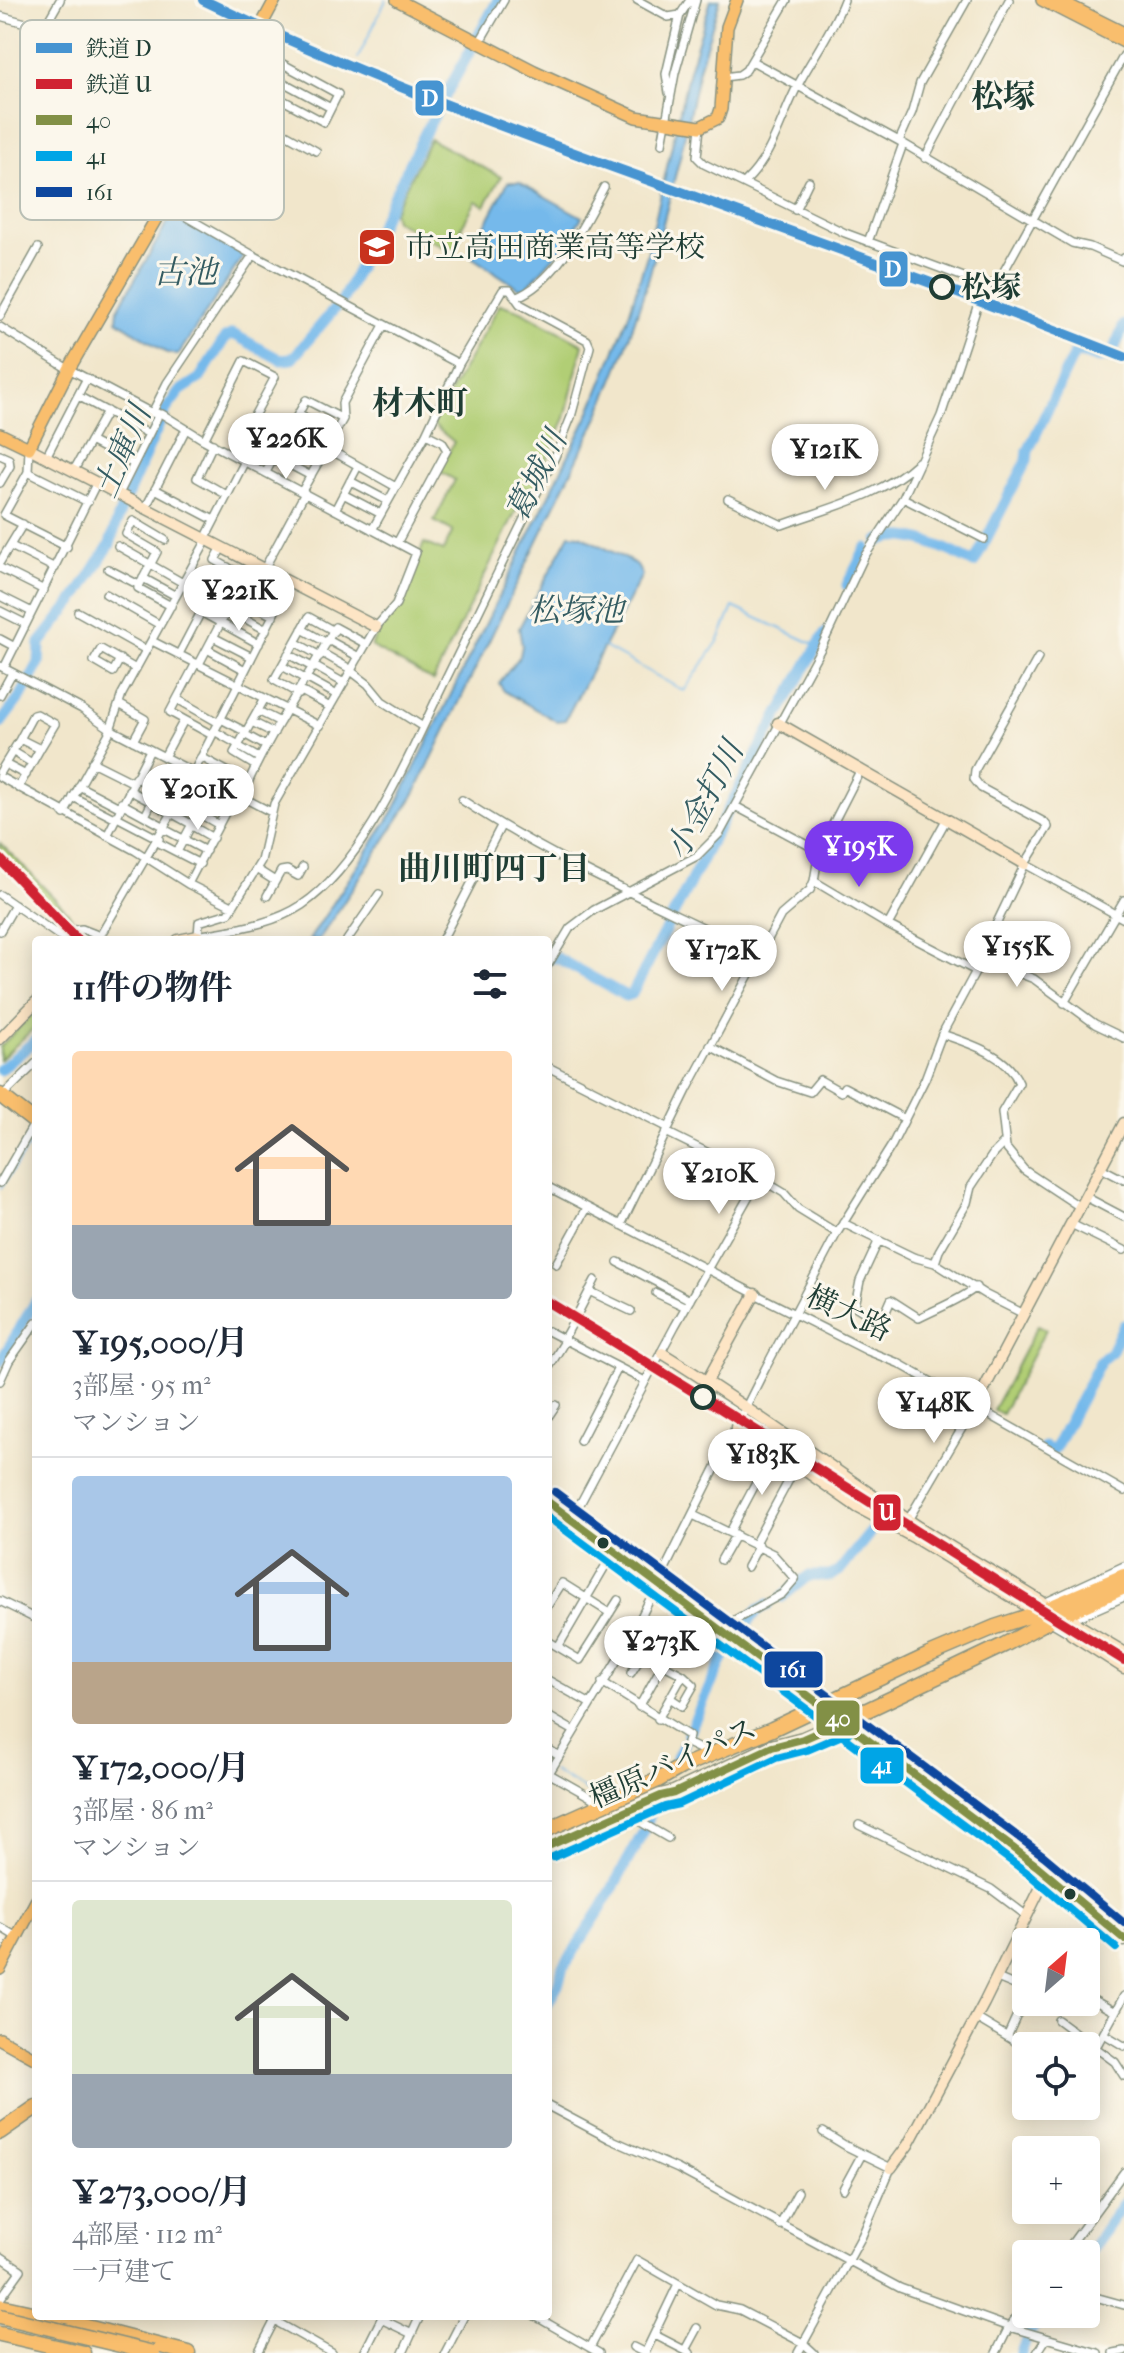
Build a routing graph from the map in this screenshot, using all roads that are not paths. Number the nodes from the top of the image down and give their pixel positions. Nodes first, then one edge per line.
1 (60, 0) edge
2 (275, 0) edge
3 (397, 0) edge
4 (504, 0) edge
5 (637, 0) edge
6 (690, 0) edge
7 (696, 0) edge
8 (737, 0) edge
9 (787, 0) edge
10 (844, 0) edge
11 (967, 0) edge
12 (1009, 0) edge
13 (1042, 0) edge
14 (1058, 0) edge
15 (681, 11) junction
16 (0, 16) edge
17 (49, 20) edge
18 (267, 20) edge
19 (20, 21) edge
20 (1124, 33) edge
21 (476, 42) junction
22 (1124, 42) edge
23 (1124, 55) edge
24 (752, 61) junction
25 (284, 64) edge
26 (298, 72) junction
27 (724, 77) junction
28 (284, 83) edge
29 (798, 85) junction
30 (291, 87) junction
31 (670, 99) junction
32 (284, 100) joint
33 (331, 108) junction
34 (669, 123) junction
35 (697, 127) junction
36 (284, 133) edge
37 (901, 142) junction
38 (662, 144) dead end
39 (316, 151) dead end
40 (925, 158) junction
41 (809, 181) dead end
42 (745, 182) junction
43 (604, 187) dead end
44 (795, 210) junction
45 (155, 220) edge
46 (191, 220) edge
47 (1032, 220) junction
48 (868, 242) junction
49 (38, 248) dead end
50 (253, 255) junction
51 (1124, 258) edge
52 (988, 286) junction
53 (515, 298) junction
54 (0, 316) edge
55 (384, 325) junction
56 (0, 327) edge
57 (459, 364) junction
58 (69, 369) junction
59 (87, 378) junction
60 (78, 396) junction
61 (107, 411) junction
62 (157, 413) junction
63 (298, 414) junction
64 (343, 419) junction
65 (184, 428) junction
66 (291, 428) junction
67 (0, 434) edge
68 (149, 434) junction
69 (426, 434) junction
70 (334, 435) junction
71 (204, 440) junction
72 (90, 441) junction
73 (283, 443) junction
74 (213, 444) junction
75 (29, 448) junction
76 (327, 449) junction
77 (0, 455) edge
78 (233, 455) junction
79 (46, 457) junction
80 (275, 457) junction
81 (922, 458) junction
82 (245, 461) junction
83 (319, 462) junction
84 (134, 464) junction
85 (358, 466) junction
86 (74, 470) junction
87 (28, 472) junction
88 (266, 472) junction
89 (311, 476) junction
90 (350, 481) junction
91 (97, 482) junction
92 (0, 483) edge
93 (396, 487) junction
94 (155, 489) junction
95 (303, 492) junction
96 (119, 494) junction
97 (343, 494) junction
98 (227, 495) junction
99 (903, 498) junction
100 (728, 499) dead end
101 (388, 501) junction
102 (88, 502) junction
103 (146, 507) junction
104 (335, 510) junction
105 (381, 514) junction
106 (214, 520) junction
107 (23, 524) junction
108 (372, 530) junction
109 (156, 534) junction
110 (206, 539) junction
111 (984, 539) dead end
112 (165, 540) dead end
113 (397, 543) junction
114 (0, 544) edge
115 (118, 546) dead end
116 (67, 547) junction
117 (149, 547) junction
118 (222, 547) junction
119 (10, 548) junction
120 (150, 564) junction
121 (0, 565) edge
122 (228, 567) junction
123 (55, 568) junction
124 (108, 569) dead end
125 (264, 569) junction
126 (141, 582) junction
127 (183, 583) junction
128 (242, 583) junction
129 (289, 584) junction
130 (44, 590) junction
131 (106, 594) dead end
132 (0, 596) edge
133 (176, 596) junction
134 (235, 596) junction
135 (279, 604) junction
136 (171, 606) junction
137 (228, 609) junction
138 (0, 611) edge
139 (32, 612) junction
140 (78, 612) dead end
141 (201, 612) junction
142 (273, 616) junction
143 (221, 623) junction
144 (26, 624) junction
145 (160, 625) junction
146 (376, 627) junction
147 (302, 629) junction
148 (266, 630) junction
149 (334, 631) junction
150 (213, 637) junction
151 (0, 639) edge
152 (152, 641) junction
153 (295, 642) junction
154 (328, 642) junction
155 (259, 644) junction
156 (366, 644) junction
157 (15, 647) junction
158 (207, 649) junction
159 (146, 650) junction
160 (179, 654) junction
161 (288, 654) junction
162 (321, 654) junction
163 (252, 657) junction
164 (359, 657) junction
165 (1038, 658) dead end
166 (120, 659) dead end
167 (198, 664) junction
168 (282, 666) junction
169 (2, 667) edge
170 (314, 667) junction
171 (136, 669) junction
172 (245, 670) junction
173 (351, 670) junction
174 (12, 673) junction
175 (307, 679) junction
176 (344, 683) junction
177 (238, 684) junction
178 (300, 692) junction
179 (0, 695) edge
180 (337, 695) junction
181 (265, 698) junction
182 (177, 699) junction
183 (119, 704) junction
184 (330, 707) junction
185 (289, 709) junction
186 (258, 711) junction
187 (184, 720) junction
188 (220, 721) junction
189 (252, 722) junction
190 (280, 722) junction
191 (778, 723) junction
192 (320, 726) junction
193 (109, 727) junction
194 (423, 727) junction
195 (213, 733) junction
196 (245, 733) junction
197 (274, 733) junction
198 (20, 739) junction
199 (133, 741) junction
200 (238, 745) junction
201 (266, 746) junction
202 (40, 749) junction
203 (150, 750) junction
204 (12, 751) junction
205 (164, 757) junction
206 (201, 757) junction
207 (256, 761) junction
208 (92, 762) junction
209 (32, 763) junction
210 (861, 769) junction
211 (2, 771) edge
212 (193, 772) junction
213 (26, 775) junction
214 (247, 782) junction
215 (132, 783) junction
216 (79, 786) junction
217 (18, 788) junction
218 (158, 790) junction
219 (238, 796) junction
220 (73, 797) junction
221 (462, 800) dead end
222 (179, 801) junction
223 (152, 802) junction
224 (120, 805) junction
225 (735, 806) junction
226 (271, 812) junction
227 (64, 814) junction
228 (172, 814) junction
229 (145, 816) junction
230 (114, 817) junction
231 (946, 820) junction
232 (192, 825) junction
233 (219, 825) junction
234 (501, 826) junction
235 (165, 828) junction
236 (107, 836) junction
237 (213, 838) junction
238 (158, 840) junction
239 (185, 840) junction
240 (206, 851) junction
241 (819, 851) junction
242 (177, 852) junction
243 (145, 858) junction
244 (200, 864) junction
245 (1025, 864) junction
246 (303, 867) dead end
247 (256, 869) junction
248 (275, 881) junction
249 (814, 881) junction
250 (188, 884) junction
251 (628, 893) junction
252 (379, 894) dead end
253 (0, 895) edge
254 (267, 896) dead end
255 (1124, 900) edge
256 (15, 905) junction
257 (232, 906) junction
258 (1120, 917) edge
259 (888, 925) junction
260 (0, 931) edge
261 (66, 935) edge
262 (198, 936) joint
263 (350, 936) edge
264 (444, 936) edge
265 (760, 955) junction
266 (552, 958) edge
267 (980, 958) junction
268 (976, 971) junction
269 (1064, 1003) junction
270 (32, 1006) edge
271 (942, 1034) junction
272 (1124, 1038) edge
273 (0, 1039) edge
274 (710, 1046) junction
275 (32, 1067) edge
276 (552, 1069) edge
277 (1, 1097) edge
278 (32, 1119) edge
279 (905, 1119) junction
280 (1123, 1128) edge
281 (32, 1129) edge
282 (668, 1131) junction
283 (1005, 1142) junction
284 (1101, 1168) junction
285 (759, 1178) junction
286 (1124, 1180) edge
287 (0, 1183) edge
288 (552, 1189) edge
289 (1083, 1202) junction
290 (587, 1208) junction
291 (1124, 1217) edge
292 (843, 1223) junction
293 (1071, 1224) junction
294 (621, 1225) junction
295 (837, 1233) junction
296 (878, 1242) junction
297 (1124, 1250) edge
298 (618, 1262) dead end
299 (935, 1263) junction
300 (556, 1264) dead end
301 (706, 1270) junction
302 (595, 1280) dead end
303 (976, 1287) junction
304 (589, 1291) junction
305 (656, 1293) dead end
306 (755, 1294) junction
307 (688, 1304) junction
308 (631, 1311) dead end
309 (795, 1314) junction
310 (1024, 1314) junction
311 (32, 1329) edge
312 (552, 1333) edge
313 (564, 1340) junction
314 (662, 1353) junction
315 (552, 1362) edge
316 (618, 1368) junction
317 (0, 1381) edge
318 (645, 1381) junction
319 (707, 1381) junction
320 (556, 1405) dead end
321 (975, 1406) junction
322 (746, 1408) junction
323 (552, 1411) edge
324 (736, 1427) junction
325 (580, 1441) dead end
326 (774, 1449) junction
327 (797, 1465) junction
328 (868, 1490) junction
329 (1124, 1491) edge
330 (552, 1505) edge
331 (889, 1506) junction
332 (857, 1507) junction
333 (693, 1515) junction
334 (877, 1518) junction
335 (572, 1519) junction
336 (908, 1519) junction
337 (733, 1533) junction
338 (757, 1544) junction
339 (614, 1551) junction
340 (721, 1560) dead end
341 (1124, 1566) edge
342 (747, 1567) dead end
343 (1124, 1576) edge
344 (657, 1584) junction
345 (1124, 1587) edge
346 (1124, 1597) edge
347 (552, 1599) edge
348 (587, 1599) junction
349 (618, 1600) dead end
350 (0, 1601) edge
351 (1044, 1611) junction
352 (610, 1613) junction
353 (1071, 1614) junction
354 (32, 1617) edge
355 (633, 1632) junction
356 (724, 1633) junction
357 (1071, 1634) joint
358 (552, 1643) edge
359 (558, 1647) junction
360 (1124, 1652) edge
361 (643, 1654) junction
362 (663, 1664) junction
363 (1124, 1668) edge
364 (631, 1673) dead end
365 (683, 1675) junction
366 (781, 1676) junction
367 (552, 1682) edge
368 (602, 1682) junction
369 (670, 1698) junction
370 (589, 1703) junction
371 (821, 1705) junction
372 (639, 1707) junction
373 (798, 1716) junction
374 (552, 1718) edge
375 (658, 1719) junction
376 (844, 1721) junction
377 (574, 1731) junction
378 (729, 1746) junction
379 (552, 1752) edge
380 (710, 1754) junction
381 (559, 1756) junction
382 (737, 1763) junction
383 (552, 1767) edge
384 (552, 1774) edge
385 (601, 1803) junction
386 (625, 1813) junction
387 (859, 1825) dead end
388 (552, 1827) edge
389 (668, 1838) dead end
390 (552, 1844) edge
391 (1047, 1875) junction
392 (32, 1909) edge
393 (1027, 1916) junction
394 (0, 1927) edge
395 (17, 1937) junction
396 (1124, 1939) edge
397 (0, 1969) edge
398 (997, 1978) junction
399 (1012, 1985) edge
400 (1124, 1996) edge
401 (1100, 2004) edge
402 (1115, 2012) junction
403 (1016, 2016) edge
404 (976, 2018) junction
405 (1058, 2020) dead end
406 (1072, 2030) joint
407 (1075, 2032) edge
408 (1104, 2034) junction
409 (1008, 2035) junction
410 (1012, 2038) edge
411 (0, 2039) edge
412 (1100, 2040) edge
413 (1124, 2046) edge
414 (1100, 2050) edge
415 (32, 2057) edge
416 (1124, 2076) edge
417 (552, 2108) edge
418 (32, 2110) edge
419 (32, 2118) edge
420 (0, 2132) edge
421 (823, 2132) dead end
422 (0, 2140) edge
423 (862, 2154) junction
424 (891, 2168) junction
425 (1124, 2172) edge
426 (843, 2189) dead end
427 (798, 2192) dead end
428 (780, 2225) junction
429 (1074, 2240) edge
430 (0, 2256) edge
431 (848, 2261) junction
432 (678, 2284) junction
433 (1100, 2298) edge
434 (0, 2299) edge
435 (1124, 2305) edge
436 (0, 2306) edge
437 (32, 2313) edge
438 (0, 2316) edge
439 (49, 2320) edge
440 (62, 2320) edge
441 (275, 2320) edge
442 (278, 2320) edge
443 (380, 2320) edge
444 (383, 2320) edge
445 (418, 2320) edge
446 (462, 2320) edge
447 (542, 2320) edge
448 (0, 2324) edge
449 (697, 2328) dead end
450 (1012, 2328) junction
451 (0, 2334) edge
452 (412, 2334) junction
453 (655, 2335) junction
454 (125, 2336) junction
455 (1046, 2339) junction
456 (803, 2343) junction
457 (38, 2346) edge
458 (633, 2347) dead end
459 (590, 2348) junction
460 (1124, 2351) edge
461 (183, 2352) edge
462 (687, 2352) edge
463 (83, 2353) edge
464 (121, 2353) edge
465 (153, 2353) edge
466 (258, 2353) edge
467 (332, 2353) edge
468 (364, 2353) edge
469 (403, 2353) edge
470 (445, 2353) edge
471 (599, 2353) edge
472 (798, 2353) edge
473 (814, 2353) edge
474 (996, 2353) edge
475 (1037, 2353) edge
476 (1098, 2353) edge
477 (1113, 2353) edge

1 - 17 street
2 - 18 main road
3 - 21 main road
4 - 21 street
5 - 15 street
6 - 15 street
7 - 31 street
8 - 27 main road
9 - 24 street
10 - 29 street
11 - 37 street
12 - 40 street
13 - 22 main road
14 - 20 main road
15 - 31 street
16 - 19 street
21 - 34 main road
23 - 47 street
24 - 27 street
24 - 29 street
25 - 26 street
26 - 30 street
26 - 33 street
27 - 35 main road
28 - 30 street
29 - 37 street
29 - 42 street
30 - 32 street
30 - 33 street
31 - 34 street
32 - 33 street
34 - 35 main road
34 - 38 street
35 - 42 street
36 - 39 street
37 - 40 street
37 - 48 street
40 - 47 street
41 - 44 street
42 - 44 street
43 - 53 street
44 - 48 street
45 - 58 main road
46 - 50 street
47 - 51 street
47 - 52 street
48 - 52 street
49 - 54 street
50 - 55 street
50 - 62 street
52 - 81 street
53 - 57 street
53 - 194 street
55 - 57 street
55 - 64 street
56 - 58 street
57 - 69 street
58 - 59 street
58 - 75 main road
59 - 60 street
59 - 62 street
60 - 61 street
60 - 79 street
61 - 68 street
61 - 72 street
62 - 65 street
62 - 68 street
63 - 64 street
63 - 66 street
63 - 70 street
64 - 70 street
65 - 71 street
65 - 94 street
66 - 73 street
66 - 76 street
67 - 75 main road
68 - 84 street
69 - 93 street
69 - 113 street
70 - 76 street
71 - 74 street
71 - 78 street
72 - 84 street
72 - 86 street
73 - 80 street
73 - 83 street
74 - 78 street
74 - 98 street
75 - 79 street
75 - 87 street
76 - 83 street
76 - 85 street
77 - 92 street
78 - 82 street
79 - 86 street
80 - 88 street
80 - 89 street
81 - 99 street
81 - 100 street
82 - 88 street
82 - 98 street
83 - 89 street
84 - 96 street
85 - 90 street
85 - 93 street
86 - 91 street
87 - 102 street
87 - 107 street
88 - 95 street
89 - 95 street
90 - 97 street
90 - 101 street
91 - 96 street
91 - 102 street
93 - 101 street
94 - 103 street
94 - 106 street
95 - 104 street
95 - 125 street
96 - 103 street
97 - 104 street
97 - 105 street
98 - 106 street
99 - 111 street
99 - 191 street
101 - 105 street
102 - 116 street
103 - 110 street
104 - 108 street
105 - 108 street
106 - 110 street
107 - 116 street
107 - 119 street
108 - 113 street
109 - 112 street
109 - 117 street
109 - 117 street
110 - 118 street
110 - 127 street
113 - 146 street
114 - 119 street
115 - 120 street
116 - 123 street
117 - 120 street
118 - 122 street
118 - 125 street
119 - 121 street
119 - 123 street
120 - 126 street
120 - 127 street
121 - 130 street
122 - 128 street
122 - 141 street
123 - 130 street
124 - 126 street
125 - 129 street
126 - 133 street
126 - 136 street
127 - 133 street
128 - 134 street
128 - 135 street
129 - 135 street
129 - 146 street
130 - 139 street
131 - 145 street
132 - 139 street
133 - 136 street
134 - 137 street
134 - 142 street
135 - 142 street
136 - 145 street
137 - 143 street
137 - 148 street
138 - 144 street
139 - 144 street
140 - 159 street
141 - 143 street
141 - 160 street
142 - 148 street
143 - 150 street
143 - 155 street
144 - 157 street
145 - 152 street
146 - 156 street
147 - 149 street
147 - 153 street
147 - 154 street
148 - 155 street
149 - 154 street
149 - 156 street
150 - 158 street
150 - 163 street
151 - 157 street
152 - 159 street
152 - 160 street
153 - 161 street
153 - 162 street
154 - 162 street
154 - 164 street
155 - 163 street
156 - 164 street
157 - 169 street
158 - 167 street
158 - 172 street
159 - 171 street
160 - 167 street
161 - 168 street
161 - 170 street
162 - 170 street
162 - 173 street
163 - 172 street
164 - 173 street
165 - 245 street
166 - 171 street
167 - 177 street
167 - 182 street
168 - 175 street
168 - 178 street
169 - 174 street
170 - 175 street
170 - 176 street
171 - 183 street
172 - 177 street
173 - 176 street
173 - 194 street
174 - 179 street
174 - 193 street
175 - 178 street
175 - 180 street
176 - 180 street
177 - 181 street
177 - 188 street
178 - 184 street
178 - 185 street
180 - 184 street
181 - 185 street
181 - 186 street
182 - 187 street
182 - 188 street
183 - 193 street
183 - 199 street
184 - 192 street
185 - 190 street
185 - 192 street
186 - 189 street
186 - 190 street
187 - 195 street
187 - 205 street
188 - 195 street
188 - 196 street
189 - 196 street
189 - 197 street
190 - 197 street
191 - 210 street
191 - 225 street
192 - 226 street
193 - 199 street
193 - 208 street
194 - 262 street
195 - 200 street
195 - 206 street
196 - 200 street
196 - 201 street
197 - 201 street
198 - 202 street
198 - 202 street
198 - 204 street
199 - 203 street
200 - 207 street
201 - 207 street
202 - 209 street
203 - 205 street
203 - 215 street
204 - 209 street
204 - 211 street
205 - 212 street
206 - 212 street
206 - 214 street
207 - 214 street
208 - 215 street
208 - 216 street
209 - 213 street
210 - 231 street
210 - 241 street
211 - 213 street
211 - 217 street
212 - 219 street
212 - 222 street
213 - 217 street
214 - 219 street
215 - 218 street
215 - 223 street
215 - 224 street
216 - 220 street
216 - 224 street
217 - 227 street
218 - 222 street
218 - 223 street
219 - 226 street
219 - 233 street
220 - 227 street
220 - 230 street
221 - 234 street
222 - 228 street
223 - 228 street
223 - 229 street
224 - 229 street
224 - 230 street
225 - 241 street
225 - 251 street
226 - 247 street
227 - 236 street
228 - 232 street
228 - 235 street
229 - 235 street
230 - 236 street
230 - 238 street
231 - 245 street
231 - 259 street
232 - 233 street
232 - 237 street
232 - 239 street
233 - 237 street
234 - 251 street
234 - 264 street
235 - 238 street
235 - 239 street
236 - 243 street
237 - 240 street
238 - 242 street
238 - 243 street
239 - 240 street
239 - 242 street
240 - 244 street
241 - 249 street
242 - 244 street
243 - 250 street
243 - 261 street
244 - 250 street
245 - 258 street
245 - 267 street
246 - 248 street
247 - 248 street
247 - 257 street
248 - 254 street
249 - 259 street
249 - 265 street
250 - 257 street
251 - 265 street
251 - 266 street
252 - 263 street
253 - 256 street
255 - 258 street
256 - 260 street
256 - 261 street
257 - 262 street
258 - 269 street
259 - 268 street
265 - 274 street
267 - 268 street
267 - 269 street
268 - 271 street
269 - 272 street
270 - 273 street
271 - 279 street
271 - 283 street
274 - 279 street
274 - 282 street
275 - 277 street
276 - 282 street
277 - 278 highway
279 - 292 street
280 - 284 street
281 - 287 street
282 - 285 street
282 - 294 street
283 - 289 street
283 - 299 street
284 - 286 street
284 - 289 street
285 - 295 street
285 - 301 street
288 - 290 street, 横大路
289 - 291 street
289 - 293 street
290 - 294 street, 横大路
290 - 300 street
292 - 295 street
292 - 296 street
293 - 297 street
293 - 310 street
294 - 301 street, 横大路
295 - 309 street
296 - 299 street
296 - 303 street
298 - 307 street
299 - 303 street
301 - 306 street, 横大路
301 - 307 street
302 - 304 street
303 - 310 street
304 - 308 street
304 - 313 street
305 - 307 street
306 - 309 street, 横大路
306 - 319 street
307 - 314 street
309 - 321 street, 横大路
309 - 322 street
310 - 321 street
311 - 317 street
312 - 313 street
313 - 315 street
313 - 316 street
314 - 318 street
314 - 319 street
316 - 318 street
316 - 325 street
318 - 335 street
319 - 322 street
320 - 323 street
321 - 329 street, 横大路
321 - 336 street
322 - 324 street
322 - 328 street
324 - 326 street
324 - 333 street
326 - 327 street
326 - 337 street
327 - 332 street
327 - 338 street
328 - 331 street
328 - 332 street
330 - 335 highway
331 - 334 street
331 - 336 street
332 - 334 street
333 - 337 street
333 - 344 street
334 - 351 street
335 - 339 highway
336 - 351 street
337 - 338 street
337 - 340 street
338 - 342 street
338 - 356 street
339 - 344 highway
339 - 348 street
341 - 351 street
343 - 351 highway, 橿原バイパス
344 - 355 street
344 - 356 highway
345 - 353 highway, 橿原バイパス
346 - 353 street
347 - 348 street
348 - 352 street
348 - 359 street
349 - 352 street
350 - 354 street
351 - 353 highway, 橿原バイパス
351 - 357 street
351 - 371 highway, 橿原バイパス
351 - 376 highway, 橿原バイパス
352 - 359 street
353 - 360 street
355 - 361 street
355 - 368 street
356 - 366 highway
357 - 363 street
358 - 359 street
361 - 362 street
361 - 364 street
362 - 365 street
362 - 372 street
365 - 369 street
365 - 369 street
366 - 371 highway
366 - 373 highway
367 - 370 street
368 - 370 street
368 - 372 street
369 - 375 street
370 - 377 street
371 - 373 highway, 橿原バイパス
371 - 376 highway
372 - 375 street
373 - 378 highway, 橿原バイパス
374 - 377 street
375 - 380 street
376 - 382 highway, 橿原バイパス
376 - 391 highway
377 - 381 street
378 - 380 highway, 橿原バイパス
378 - 382 highway
379 - 381 street
380 - 385 highway, 橿原バイパス
381 - 383 street
382 - 386 highway, 橿原バイパス
384 - 385 street
385 - 386 street
385 - 388 highway, 橿原バイパス
386 - 389 street
386 - 390 highway, 橿原バイパス
387 - 393 street
391 - 393 street
391 - 396 highway
392 - 395 main road
393 - 398 street
394 - 395 street
395 - 397 main road
398 - 399 street
398 - 404 street
400 - 402 street
401 - 402 street
402 - 408 street
403 - 409 street
404 - 409 street
404 - 424 street
405 - 406 street
406 - 407 street
408 - 412 street
408 - 413 street
409 - 410 street
411 - 415 main road
414 - 416 street
417 - 428 street
418 - 420 highway
419 - 422 highway
421 - 423 street
423 - 424 street
423 - 426 street
424 - 431 street
425 - 429 street
427 - 428 street
428 - 431 street
430 - 434 street
431 - 450 street
431 - 456 street
432 - 453 street
432 - 456 street
432 - 459 street
433 - 435 street
436 - 437 highway
438 - 465 highway, bridge
439 - 457 street
440 - 454 highway
441 - 466 street
442 - 467 street
443 - 468 street
444 - 452 street
445 - 452 street
446 - 470 street
447 - 459 street
448 - 464 highway
449 - 462 street
450 - 455 street
450 - 474 street
451 - 457 highway
452 - 469 street
453 - 458 street
453 - 462 street
454 - 461 highway
454 - 464 street
455 - 475 street
455 - 476 street
456 - 472 street
456 - 473 street
457 - 463 highway
459 - 471 street
460 - 477 street

